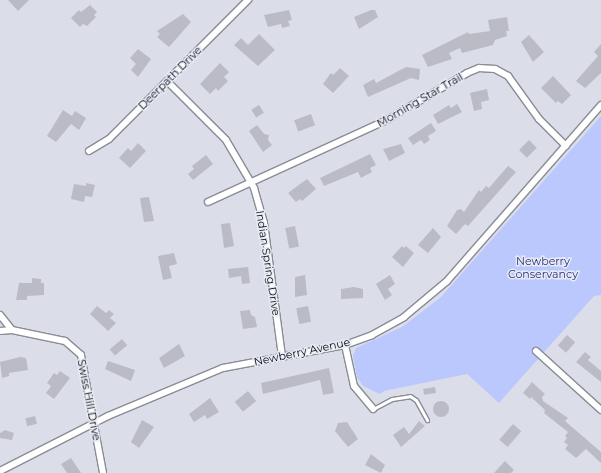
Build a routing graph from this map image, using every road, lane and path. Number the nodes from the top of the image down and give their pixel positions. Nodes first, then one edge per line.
1 (248, 0) edge
2 (167, 81) junction
3 (601, 105) edge
4 (566, 146) junction
5 (89, 151) dead end
6 (252, 184) junction
7 (208, 202) dead end
8 (0, 315) edge
9 (12, 330) junction
10 (0, 331) edge
11 (345, 345) junction
12 (536, 351) dead end
13 (282, 357) junction
14 (372, 409) joint
15 (601, 410) edge
16 (427, 420) dead end
17 (94, 423) junction
18 (0, 471) edge
19 (102, 473) edge

1 - 2 street, Deerpath Drive
2 - 5 street, Deerpath Drive
2 - 6 street, Indian Spring Drive
3 - 4 street, Newberry Avenue
4 - 6 street, Morning Star Trail
4 - 11 street, Newberry Avenue
6 - 7 street, Morning Star Trail
6 - 13 street, Indian Spring Drive
8 - 9 street
9 - 10 street, Swiss Hill Drive
9 - 17 street, Swiss Hill Drive
11 - 13 street, Newberry Avenue
11 - 14 street
12 - 15 street
13 - 17 street, Newberry Avenue
14 - 16 lane
17 - 18 street, Newberry Avenue
17 - 19 street, Swiss Hill Drive

